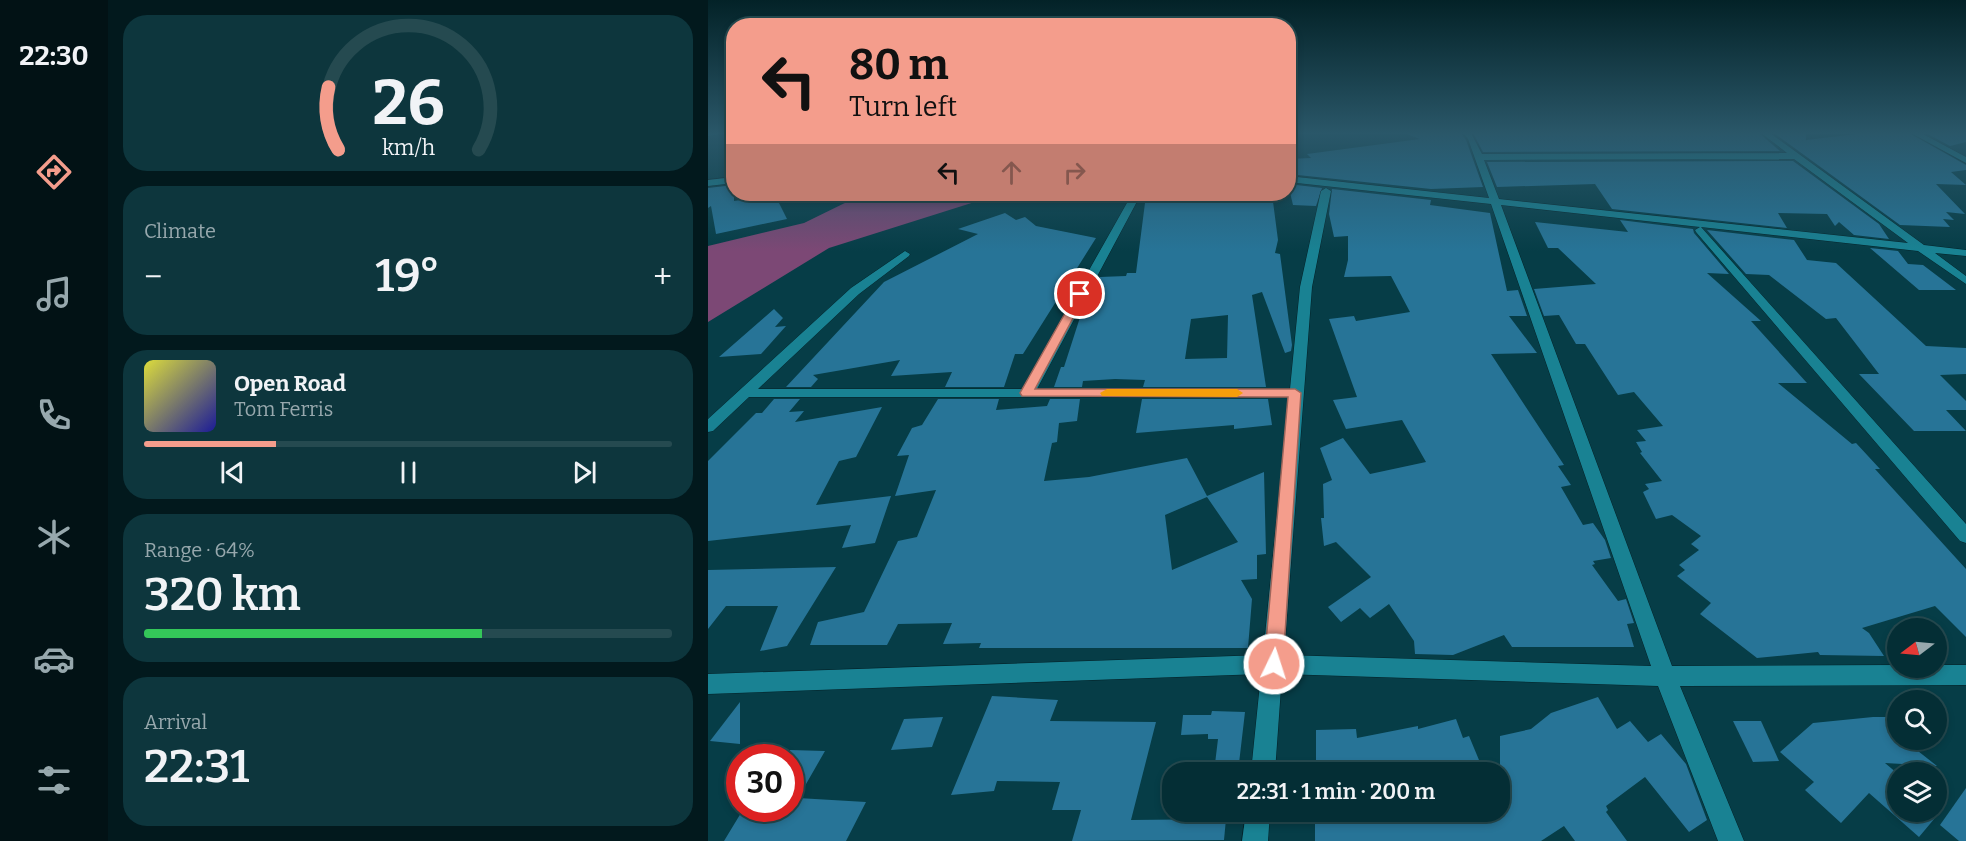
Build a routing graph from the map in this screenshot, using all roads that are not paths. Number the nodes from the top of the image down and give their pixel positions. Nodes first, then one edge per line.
1 (1484, 172) edge
2 (1818, 172) edge
3 (1296, 180) edge
4 (726, 181) edge
5 (708, 183) edge
6 (1296, 188) edge
7 (1326, 191) junction
8 (1132, 201) edge
9 (1496, 205) junction
10 (1700, 230) junction
11 (1926, 251) junction
12 (1966, 253) edge
13 (905, 254) dead end
14 (1966, 258) edge
15 (1966, 281) edge
16 (743, 393) junction
17 (1027, 393) junction
18 (1295, 393) junction
19 (708, 427) edge
20 (1966, 536) edge
21 (1274, 664) junction
22 (1966, 675) edge
23 (1665, 676) junction
24 (708, 684) edge
25 (1264, 762) edge
26 (1257, 822) edge
27 (1255, 841) edge
28 (1731, 841) edge

1 - 9 street
2 - 11 street
3 - 9 street
4 - 5 street
6 - 7 street
7 - 9 street
7 - 18 street
8 - 17 street
9 - 10 street
9 - 11 street
9 - 23 street
10 - 11 street
10 - 20 street
11 - 12 street
11 - 14 street
11 - 15 street
13 - 16 street
16 - 17 street
16 - 19 street
17 - 18 street
18 - 21 street
21 - 23 street
21 - 24 street
21 - 25 street
22 - 23 street
23 - 28 street
26 - 27 street

